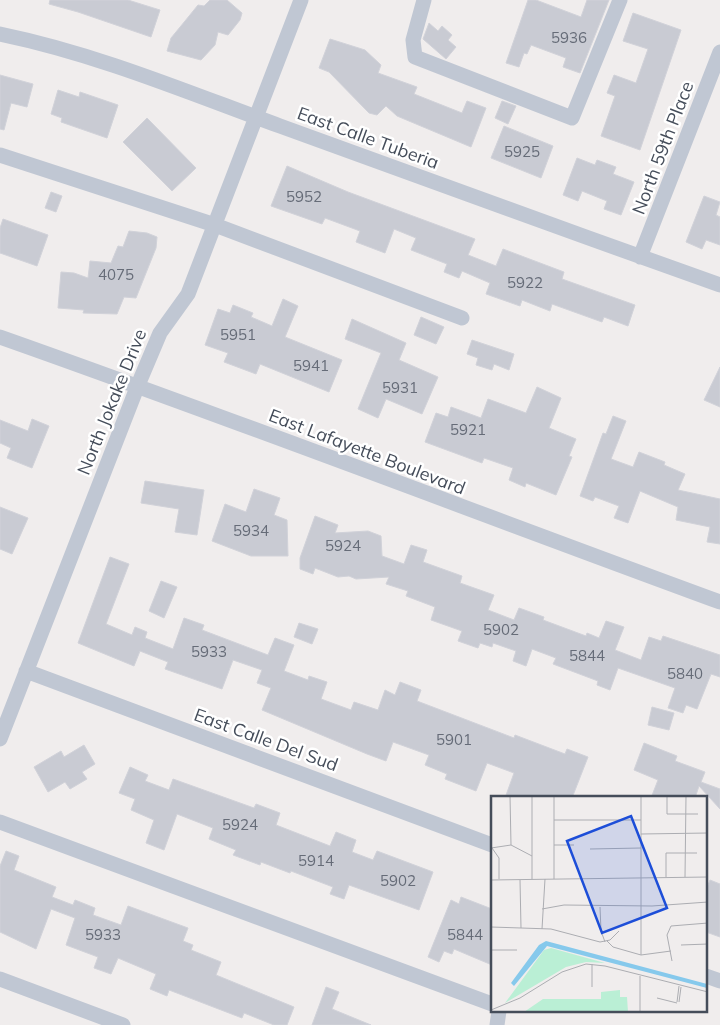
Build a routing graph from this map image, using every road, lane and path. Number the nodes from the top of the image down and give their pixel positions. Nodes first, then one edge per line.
1 (301, 0) edge
2 (424, 0) edge
3 (620, 0) edge
4 (0, 34) edge
5 (720, 52) edge
6 (257, 118) junction
7 (0, 154) edge
8 (215, 225) junction
9 (640, 257) junction
10 (720, 285) edge
11 (462, 318) dead end
12 (0, 337) edge
13 (138, 385) junction
14 (720, 602) edge
15 (26, 671) junction
16 (0, 739) edge
17 (0, 822) edge
18 (491, 845) edge
19 (0, 980) edge
20 (491, 1004) edge
21 (499, 1012) edge
22 (122, 1025) edge
23 (498, 1025) edge

1 - 6 street, North Jokake Drive
2 - 3 street
4 - 6 street, East Calle Tuberia
5 - 9 street, North 59th Place
6 - 8 street, North Jokake Drive
6 - 9 street, East Calle Tuberia
7 - 8 street
8 - 11 street
8 - 13 street, North Jokake Drive
9 - 10 street, East Calle Tuberia
12 - 13 street, East Lafayette Boulevard
13 - 14 street, East Lafayette Boulevard
13 - 15 street, North Jokake Drive
15 - 16 street, North Jokake Drive
15 - 18 street, East Calle Del Sud
17 - 20 street
19 - 22 street
21 - 23 street

